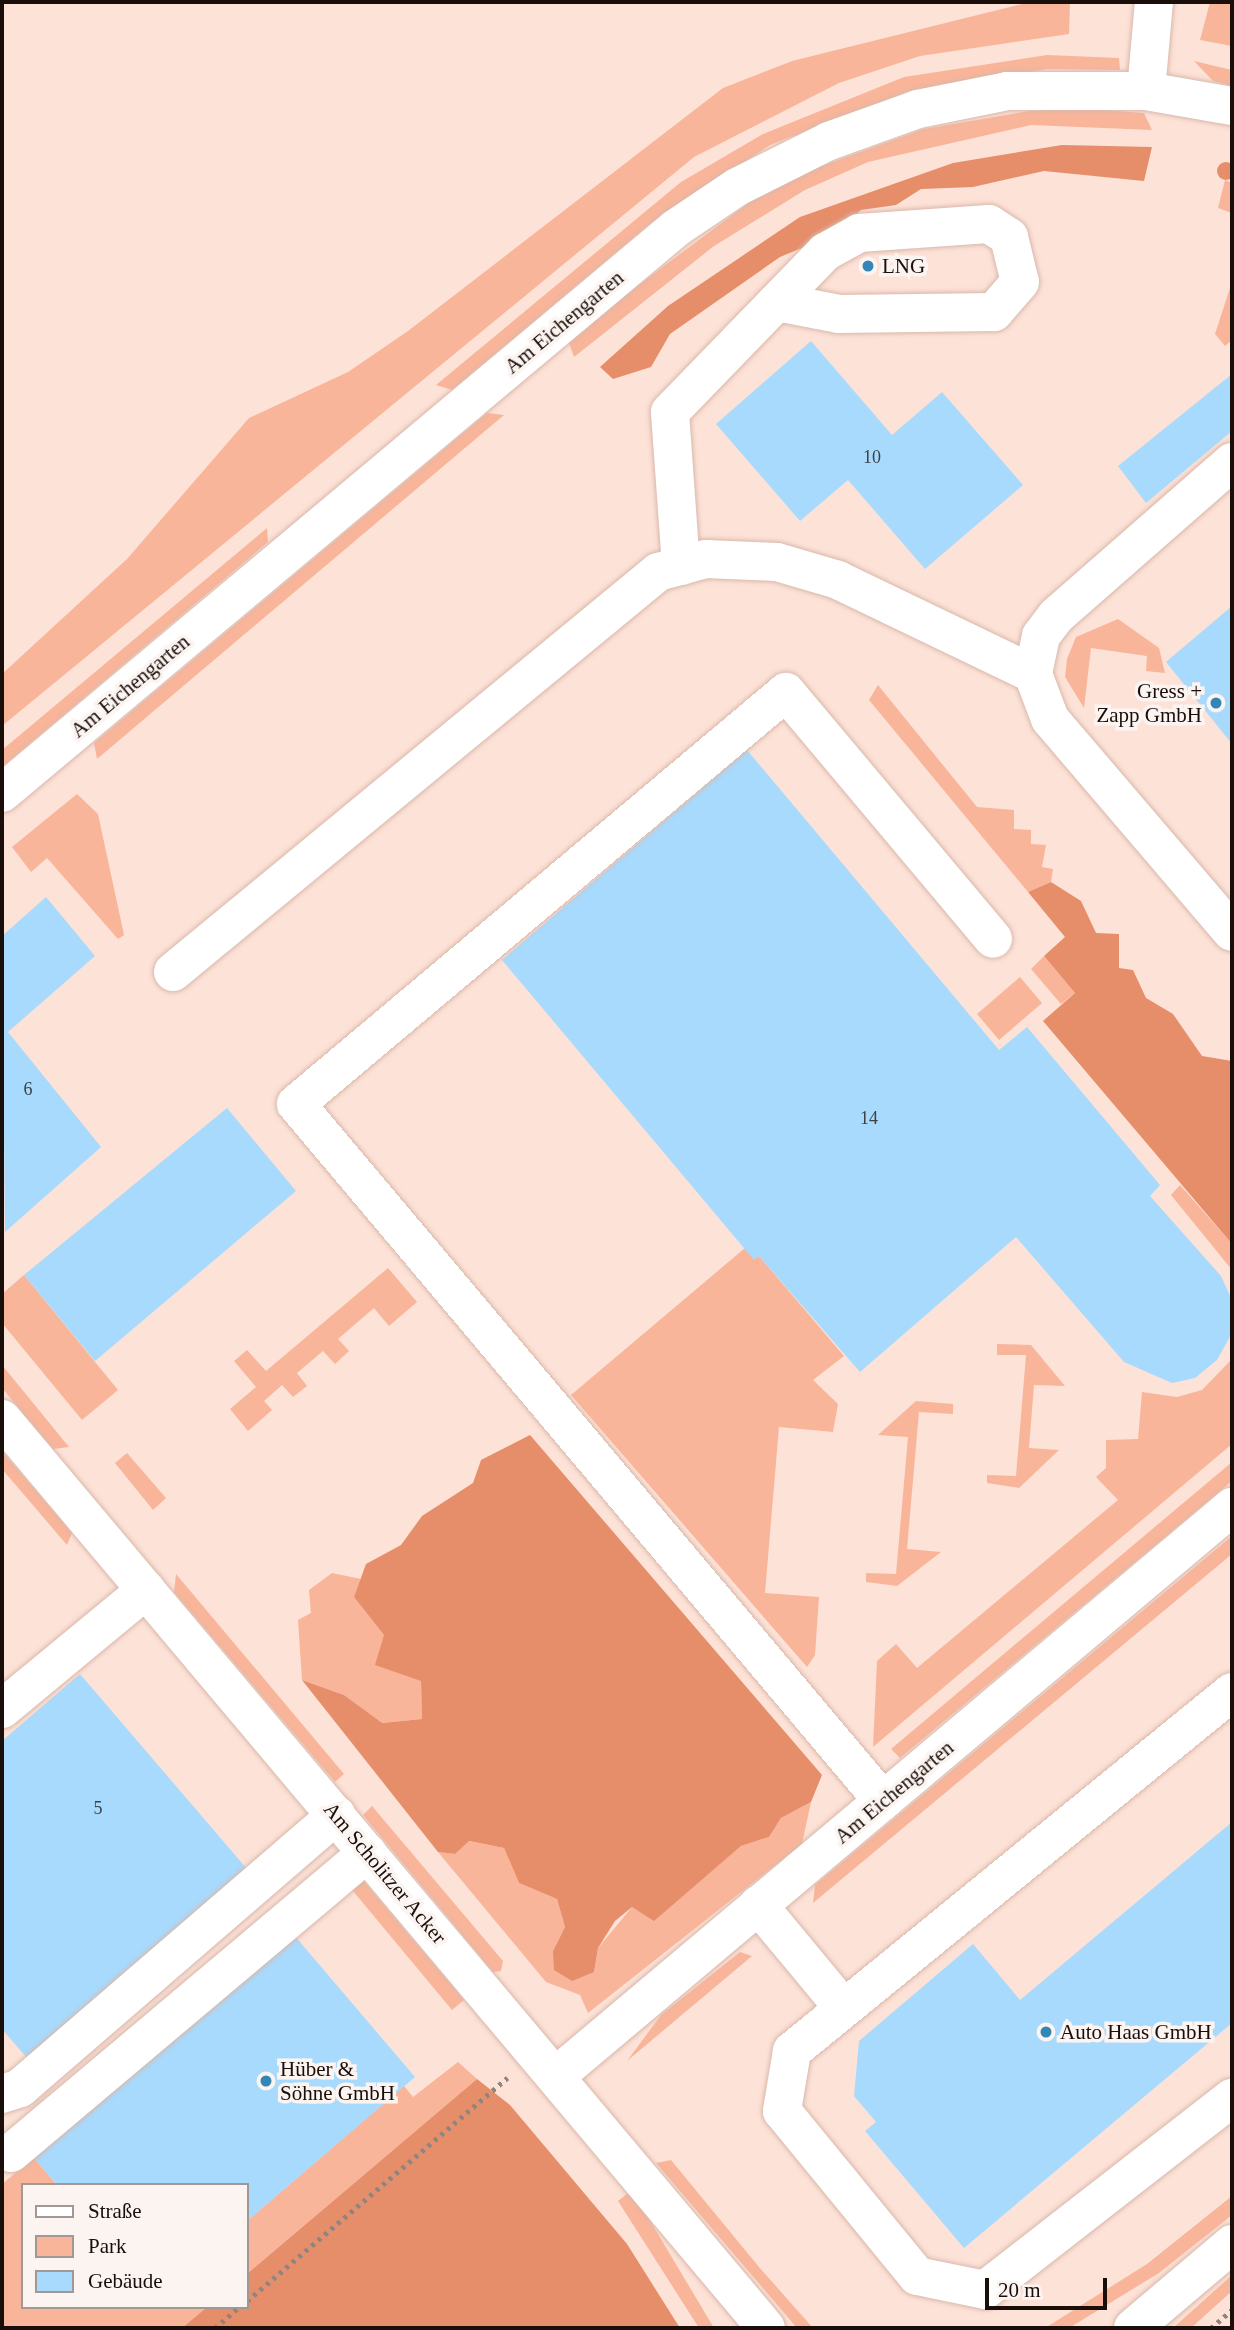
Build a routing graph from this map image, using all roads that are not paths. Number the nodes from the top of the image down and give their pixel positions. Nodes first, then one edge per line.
1 (1154, 2) edge
2 (1146, 91) junction
3 (1232, 106) edge
4 (777, 302) junction
5 (1232, 461) edge
6 (681, 566) junction
7 (1034, 674) junction
8 (2, 793) edge
9 (1232, 932) edge
10 (993, 939) dead end
11 (173, 972) dead end
12 (2, 1419) edge
13 (1232, 1507) edge
14 (146, 1590) junction
15 (1232, 1692) edge
16 (2, 1709) edge
17 (883, 1801) junction
18 (336, 1815) junction
19 (367, 1853) junction
20 (758, 1905) junction
21 (842, 2006) junction
22 (546, 2065) junction
23 (2, 2094) edge
24 (1232, 2098) edge
25 (11, 2153) dead end
26 (1232, 2244) edge
27 (766, 2328) edge
28 (1133, 2328) edge

1 - 2 street
2 - 3 street, Am Eichengarten
2 - 8 street, Am Eichengarten
4 - 4 street
4 - 6 street
5 - 7 street
6 - 7 street
6 - 11 street
7 - 9 street
10 - 17 street
12 - 14 street, Am Scholitzer Acker
13 - 17 street, Am Eichengarten
14 - 16 street
14 - 18 street, Am Scholitzer Acker
15 - 21 street
17 - 20 street, Am Eichengarten
18 - 19 street, Am Scholitzer Acker
18 - 23 street
19 - 22 street, Am Scholitzer Acker
19 - 25 street
20 - 21 street
20 - 22 street, Am Eichengarten
21 - 24 street
22 - 27 street, Am Scholitzer Acker
26 - 28 street

